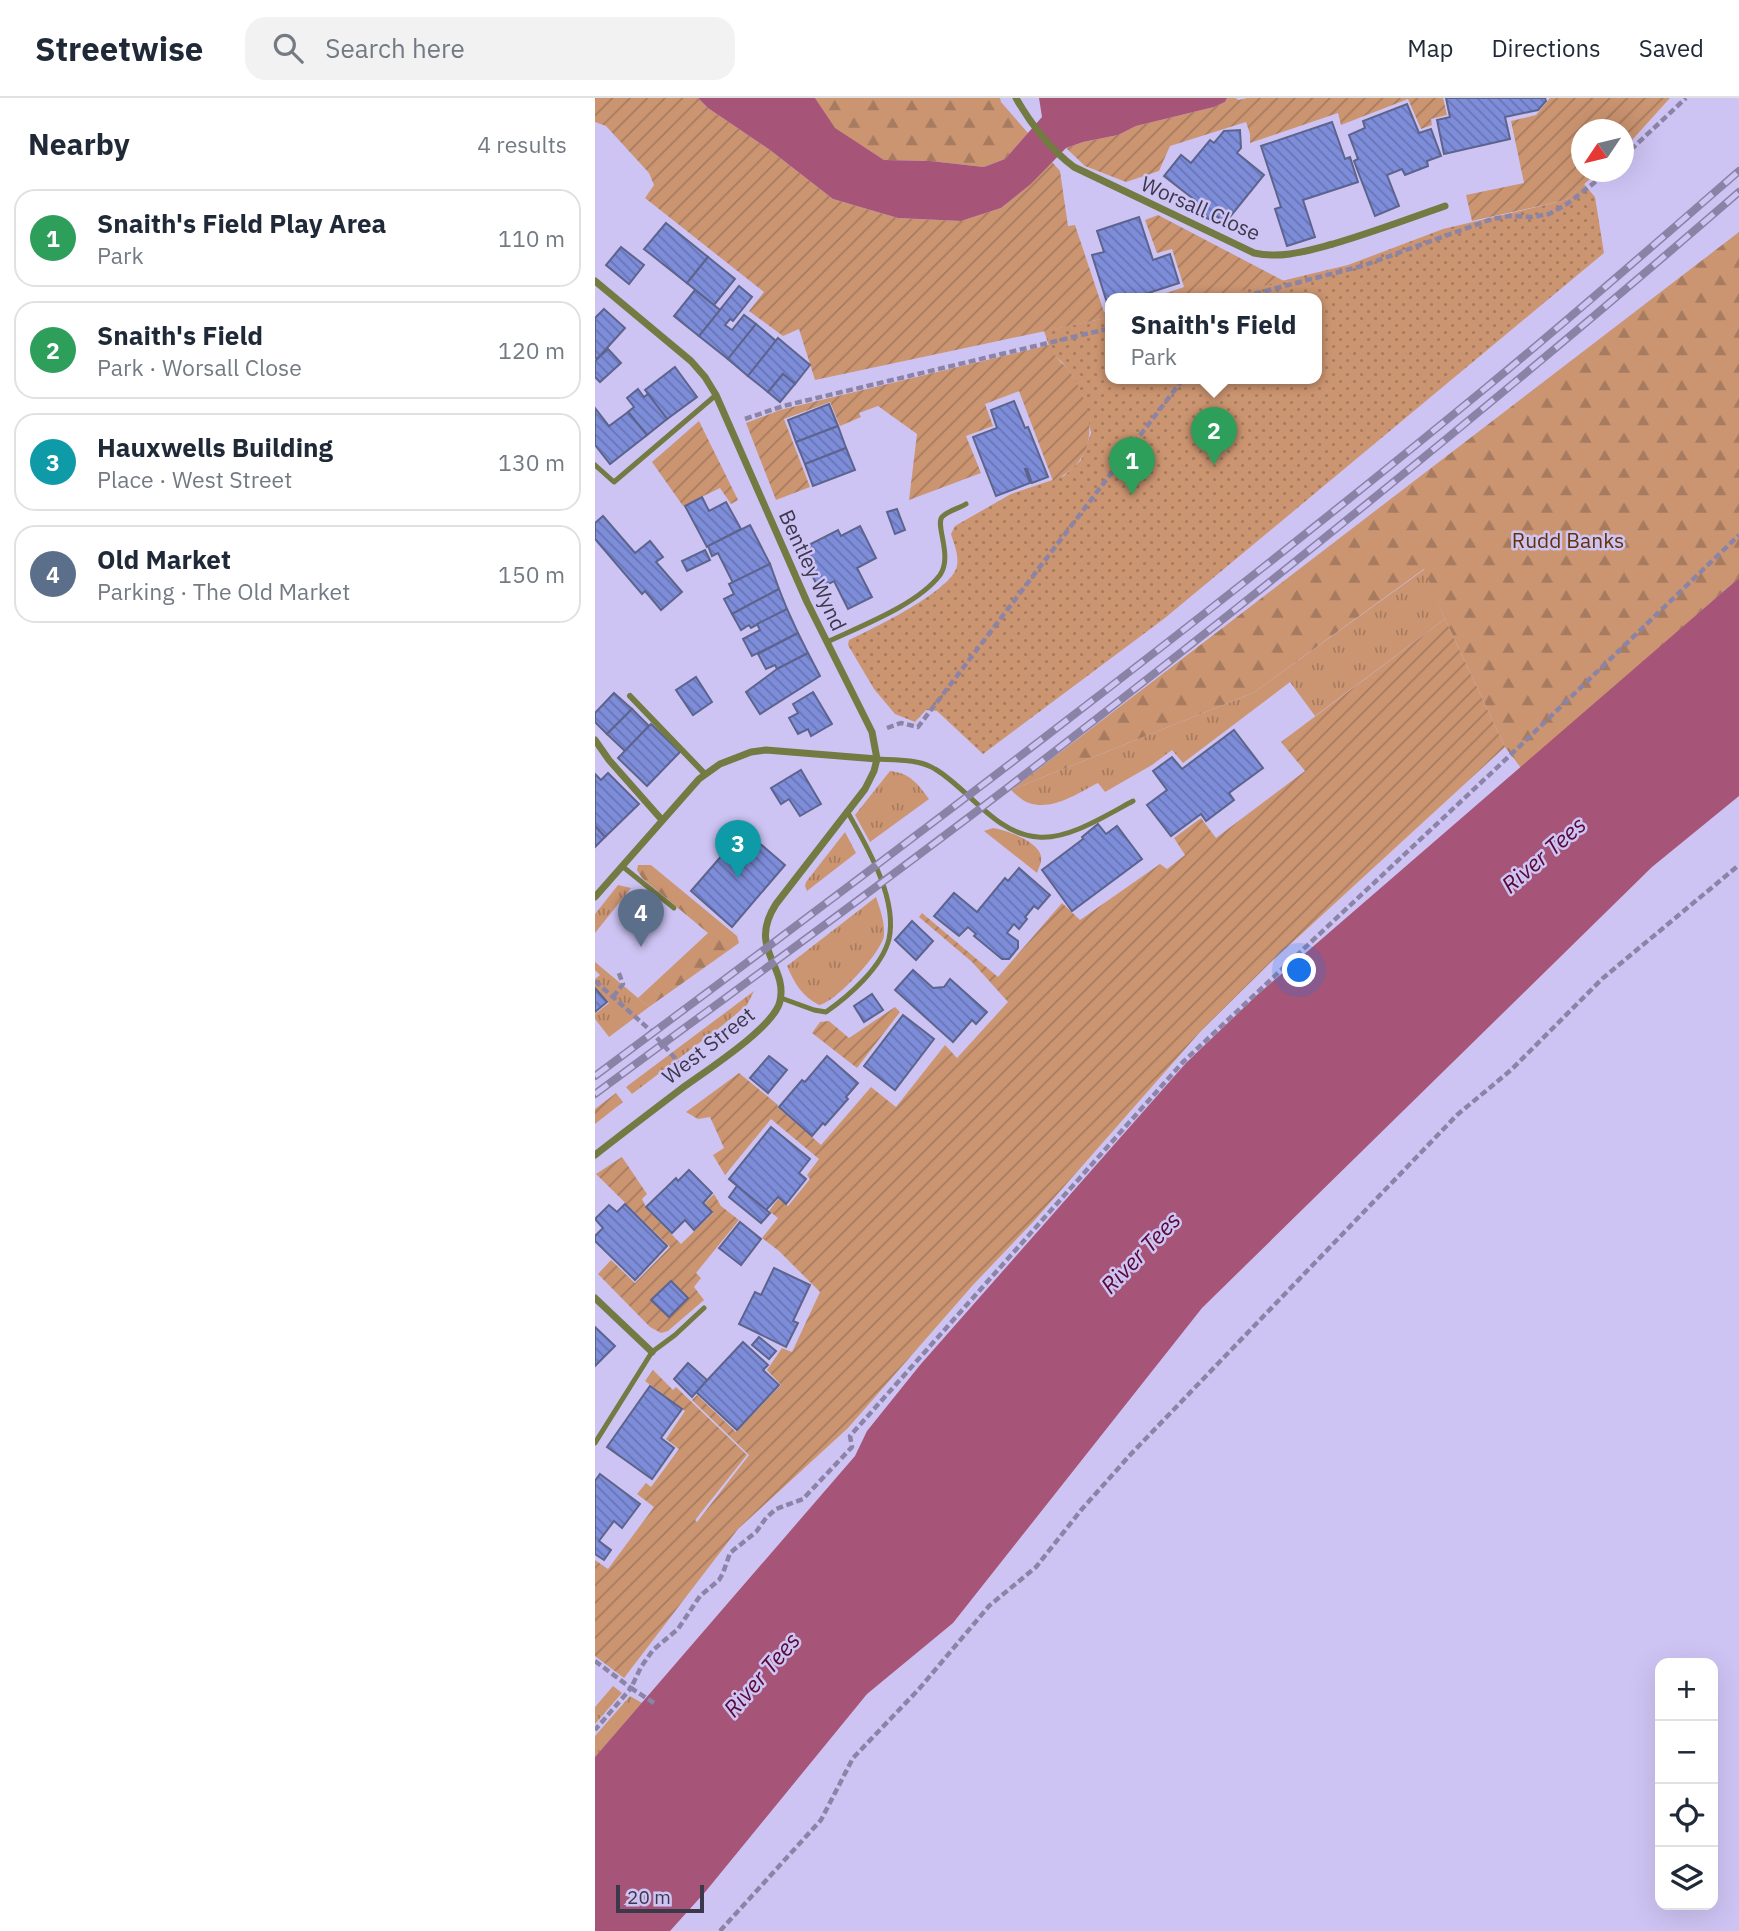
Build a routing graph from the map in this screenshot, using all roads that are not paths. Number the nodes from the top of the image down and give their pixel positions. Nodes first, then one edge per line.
1 (1016, 98) edge
2 (1445, 206) dead end
3 (595, 281) edge
4 (716, 395) junction
5 (595, 465) edge
6 (966, 504) dead end
7 (827, 642) junction
8 (630, 696) dead end
9 (596, 742) edge
10 (877, 759) junction
11 (705, 774) junction
12 (1133, 801) dead end
13 (847, 811) junction
14 (662, 820) junction
15 (622, 866) junction
16 (595, 897) edge
17 (674, 908) dead end
18 (781, 998) junction
19 (595, 1155) edge
20 (595, 1298) edge
21 (704, 1308) dead end
22 (652, 1352) junction
23 (595, 1443) edge

1 - 2 street, Worsall Close
3 - 4 street, Bentley Wynd
4 - 5 lane
4 - 7 street, Bentley Wynd
6 - 7 lane
7 - 10 street, Bentley Wynd
8 - 11 street
9 - 14 street
10 - 11 street
10 - 12 lane
10 - 13 street, West Street
11 - 14 street
13 - 18 street, West Street
13 - 18 lane
14 - 15 street
15 - 16 street
15 - 17 lane
18 - 19 street, West Street
20 - 22 street
21 - 22 lane
22 - 23 lane

